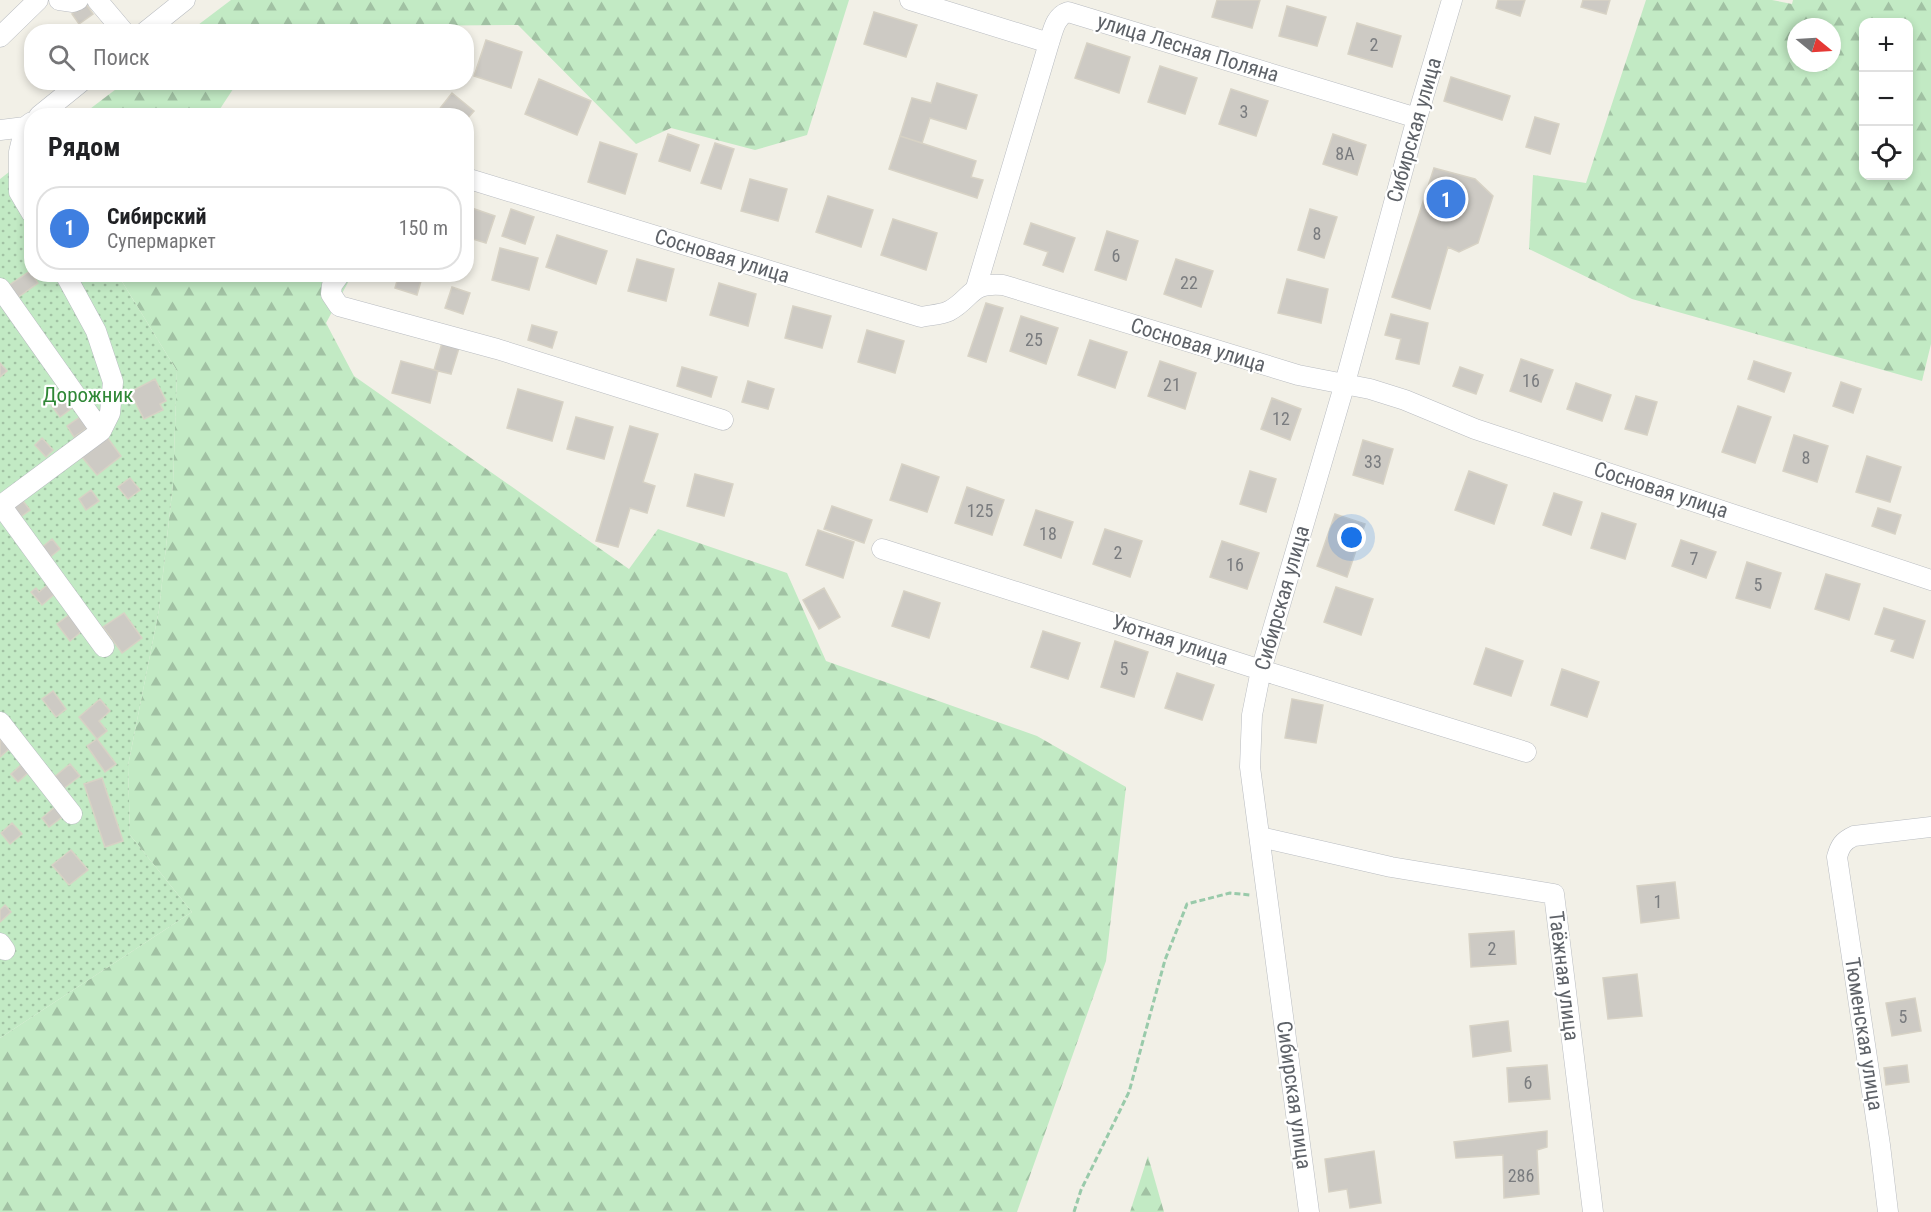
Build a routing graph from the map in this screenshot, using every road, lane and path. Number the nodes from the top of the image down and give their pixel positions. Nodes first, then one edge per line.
1 (38, 0) edge
2 (59, 0) edge
3 (78, 0) edge
4 (97, 0) edge
5 (185, 0) edge
6 (910, 0) edge
7 (1452, 0) edge
8 (117, 24) edge
9 (155, 24) edge
10 (0, 37) edge
11 (1049, 43) junction
12 (71, 90) edge
13 (48, 108) edge
14 (1417, 118) junction
15 (24, 123) edge
16 (0, 130) edge
17 (24, 140) edge
18 (474, 180) edge
19 (24, 200) edge
20 (69, 282) edge
21 (334, 282) edge
22 (0, 288) edge
23 (976, 288) junction
24 (1345, 383) junction
25 (723, 420) dead end
26 (101, 431) junction
27 (0, 505) edge
28 (882, 549) dead end
29 (1931, 580) edge
30 (104, 647) dead end
31 (1261, 670) junction
32 (0, 722) edge
33 (1526, 752) dead end
34 (72, 814) dead end
35 (1931, 826) edge
36 (1260, 837) junction
37 (1268, 898) junction
38 (1074, 1212) edge
39 (1309, 1212) edge
40 (1593, 1212) edge
41 (1888, 1212) edge

1 - 10 street
2 - 3 street
4 - 8 street
5 - 9 street
6 - 11 street
7 - 14 street, Сибирская улица
11 - 14 street, улица Лесная Поляна
11 - 23 street, улица Лесная Поляна
12 - 13 street
14 - 24 street, Сибирская улица
15 - 16 street
17 - 19 street
18 - 23 street, Сосновая улица
20 - 26 street
21 - 25 street
22 - 26 street
23 - 24 street, Сосновая улица
24 - 29 street, Сосновая улица
24 - 31 street, Сибирская улица
26 - 27 street
27 - 30 street
28 - 31 street, Уютная улица
31 - 33 street, Уютная улица
31 - 36 street, Сибирская улица
32 - 34 street
35 - 41 street, Тюменская улица
36 - 37 street, Сибирская улица
36 - 40 street, Таёжная улица
37 - 38 path
37 - 39 street, Сибирская улица

